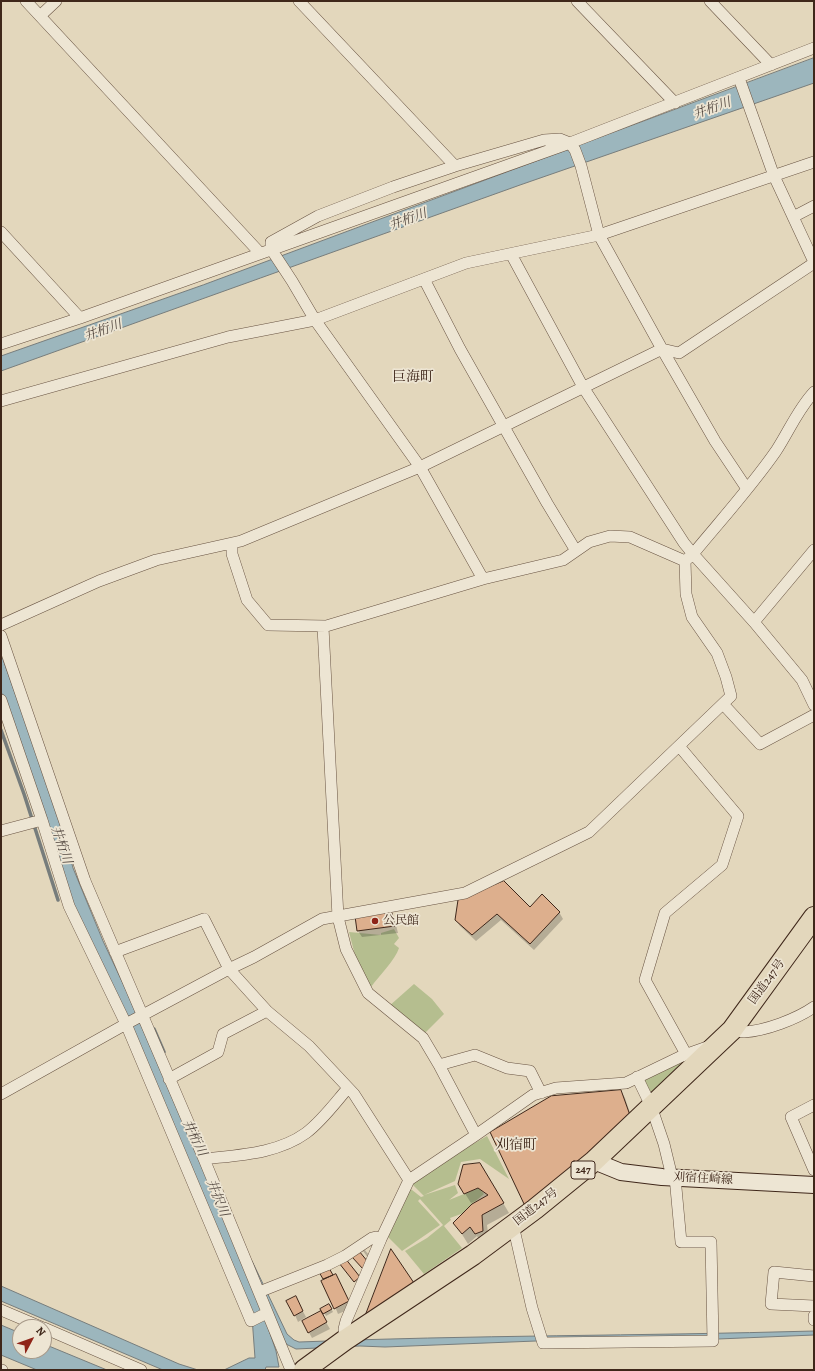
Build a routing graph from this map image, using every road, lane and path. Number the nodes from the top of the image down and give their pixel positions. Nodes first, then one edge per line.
1 (26, 1) edge
2 (56, 1) edge
3 (299, 1) edge
4 (577, 1) edge
5 (710, 1) edge
6 (40, 16) junction
7 (814, 48) edge
8 (771, 65) junction
9 (739, 78) junction
10 (675, 103) junction
11 (573, 146) junction
12 (814, 162) edge
13 (455, 166) junction
14 (774, 176) junction
15 (814, 206) edge
16 (793, 217) junction
17 (1, 232) edge
18 (599, 235) junction
19 (274, 252) junction
20 (260, 253) junction
21 (511, 254) junction
22 (814, 263) edge
23 (424, 279) junction
24 (80, 318) junction
25 (315, 320) junction
26 (1, 344) edge
27 (662, 349) junction
28 (583, 387) junction
29 (814, 392) edge
30 (1, 401) edge
31 (504, 426) junction
32 (420, 466) junction
33 (747, 489) junction
34 (232, 543) junction
35 (814, 550) edge
36 (576, 551) junction
37 (689, 558) junction
38 (482, 579) junction
39 (754, 622) junction
40 (1, 625) edge
41 (326, 626) junction
42 (1, 636) edge
43 (1, 700) edge
44 (723, 704) junction
45 (814, 705) edge
46 (814, 715) edge
47 (680, 746) junction
48 (42, 820) junction
49 (1, 831) edge
50 (338, 917) junction
51 (814, 917) edge
52 (115, 952) junction
53 (229, 969) junction
54 (814, 1007) edge
55 (267, 1011) junction
56 (142, 1016) junction
57 (126, 1024) junction
58 (725, 1036) junction
59 (686, 1054) junction
60 (439, 1065) junction
61 (637, 1077) junction
62 (169, 1079) junction
63 (348, 1088) junction
64 (541, 1093) junction
65 (1, 1094) edge
66 (814, 1105) edge
67 (651, 1106) junction
68 (476, 1135) junction
69 (204, 1160) junction
70 (594, 1160) junction
71 (814, 1170) edge
72 (674, 1177) junction
73 (409, 1180) junction
74 (814, 1185) edge
75 (513, 1225) junction
76 (381, 1239) junction
77 (814, 1276) edge
78 (262, 1290) junction
79 (814, 1306) edge
80 (1, 1310) edge
81 (267, 1313) junction
82 (814, 1316) edge
83 (22, 1319) edge
84 (814, 1320) edge
85 (52, 1331) edge
86 (345, 1340) junction
87 (141, 1370) edge
88 (291, 1370) edge
89 (304, 1370) edge

1 - 6 street
2 - 6 street
3 - 13 street
4 - 10 street
5 - 8 street
6 - 20 street
7 - 8 street
8 - 9 street
9 - 10 street
9 - 14 street
10 - 11 street
11 - 13 street
11 - 18 street
11 - 19 street
12 - 14 street
13 - 19 street
14 - 16 street
14 - 18 street
15 - 16 street
16 - 22 street
17 - 24 street
18 - 21 street
18 - 27 street
19 - 20 street
19 - 25 street
20 - 24 street
21 - 23 street
21 - 28 street
22 - 27 street
23 - 25 street
23 - 31 street
24 - 26 street
25 - 30 street
25 - 32 street
27 - 28 street
27 - 33 street
28 - 31 street
28 - 37 street
29 - 33 street
31 - 32 street
31 - 36 street
32 - 34 street
32 - 38 street
33 - 37 street
34 - 40 street
34 - 41 street
35 - 39 street
36 - 37 street
36 - 38 street
37 - 39 street
37 - 44 street
38 - 41 street
39 - 45 street
41 - 50 street
42 - 52 street
43 - 48 street
44 - 46 street
44 - 47 street
47 - 50 street
47 - 59 street
48 - 49 street
48 - 57 street
50 - 53 street
50 - 60 street
51 - 58 highway, 国道247号 / 247
52 - 53 street
52 - 56 street
53 - 55 street
53 - 56 street
54 - 58 street
55 - 62 street
55 - 63 street
56 - 57 street
56 - 62 street
57 - 65 street
57 - 81 street
58 - 59 street
58 - 67 highway, 国道247号 / 247
59 - 61 street
60 - 64 street
60 - 68 street
61 - 64 street
61 - 67 street
62 - 69 street
63 - 69 street
63 - 73 street
64 - 68 street
66 - 71 street
67 - 70 highway, 国道247号 / 247
67 - 72 street
68 - 73 street
69 - 78 street
70 - 72 main road, 刈宿住崎線
70 - 75 highway, 国道247号 / 247
72 - 74 main road, 刈宿住崎線
72 - 75 street
73 - 76 street
75 - 86 highway, 国道247号 / 247
76 - 78 street
76 - 86 street
77 - 79 street
78 - 81 street
80 - 83 street
81 - 88 street
82 - 84 street
85 - 87 street
86 - 89 highway, 国道247号 / 247

